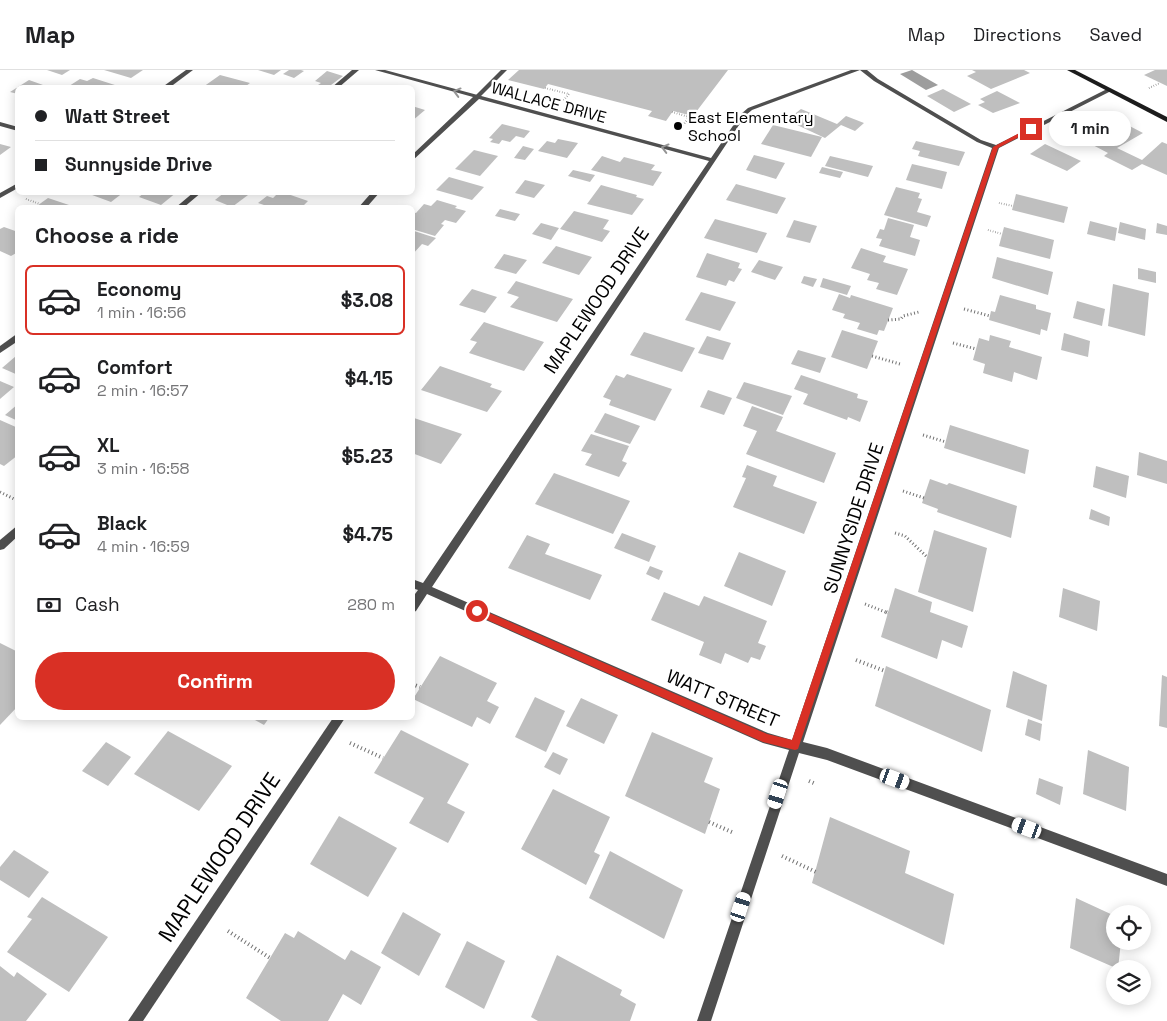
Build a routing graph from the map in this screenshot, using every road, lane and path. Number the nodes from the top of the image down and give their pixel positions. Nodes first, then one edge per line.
1 (190, 70) edge
2 (356, 70) edge
3 (378, 70) edge
4 (504, 70) edge
5 (856, 70) edge
6 (877, 70) edge
7 (1070, 70) edge
8 (865, 72) edge
9 (1160, 83) dead end
10 (168, 85) edge
11 (338, 85) edge
12 (545, 88) dead end
13 (1109, 90) junction
14 (1144, 91) dead end
15 (477, 97) junction
16 (559, 105) dead end
17 (672, 112) dead end
18 (1167, 120) edge
19 (0, 124) edge
20 (15, 129) edge
21 (678, 132) dead end
22 (996, 147) junction
23 (415, 157) edge
24 (712, 160) junction
25 (15, 187) edge
26 (195, 195) edge
27 (374, 195) edge
28 (0, 196) edge
29 (24, 198) dead end
30 (997, 202) dead end
31 (40, 204) dead end
32 (182, 205) edge
33 (364, 205) edge
34 (1013, 206) dead end
35 (988, 230) dead end
36 (1002, 234) dead end
37 (964, 308) dead end
38 (918, 312) dead end
39 (990, 316) dead end
40 (888, 320) dead end
41 (15, 338) edge
42 (954, 343) dead end
43 (976, 349) dead end
44 (0, 350) edge
45 (872, 356) dead end
46 (900, 364) dead end
47 (925, 435) dead end
48 (946, 442) dead end
49 (0, 492) edge
50 (908, 492) dead end
51 (924, 498) dead end
52 (15, 500) edge
53 (15, 532) edge
54 (895, 533) dead end
55 (0, 546) edge
56 (928, 557) dead end
57 (415, 585) edge
58 (425, 589) junction
59 (415, 604) edge
60 (872, 607) dead end
61 (888, 613) dead end
62 (856, 660) dead end
63 (885, 671) dead end
64 (415, 685) edge
65 (420, 687) dead end
66 (338, 720) edge
67 (350, 742) dead end
68 (795, 746) junction
69 (383, 758) dead end
70 (809, 781) dead end
71 (816, 784) dead end
72 (709, 822) dead end
73 (734, 833) dead end
74 (794, 862) dead end
75 (816, 872) dead end
76 (1167, 880) edge
77 (228, 931) dead end
78 (270, 958) dead end
79 (135, 1021) edge
80 (704, 1021) edge

1 - 10 street
2 - 11 street
15 -> 3 street, WALLACE DRIVE
4 - 15 street
5 - 24 street, MAPLEWOOD DRIVE
6 - 8 street
7 - 13 main road
8 - 22 street
9 - 14 path
12 - 16 path
13 - 18 main road
13 - 22 street
15 - 23 street
24 -> 15 street, WALLACE DRIVE
17 - 21 path
19 - 20 street
22 - 68 street, SUNNYSIDE DRIVE
24 - 58 street, MAPLEWOOD DRIVE
25 - 28 street
26 - 32 street
27 - 33 street
29 - 31 path
30 - 34 path
35 - 36 path
37 - 39 path
38 - 40 path
41 - 44 street
42 - 43 path
45 - 46 path
47 - 48 path
49 - 52 path
50 - 51 path
53 - 55 street
54 - 56 path
57 - 58 street, WATT STREET
58 - 59 street, MAPLEWOOD DRIVE
58 - 68 street, WATT STREET
60 - 61 path
62 - 63 path
64 - 65 path
66 - 79 street, MAPLEWOOD DRIVE
67 - 69 path
68 - 76 street, WATT STREET
68 - 80 street, SUNNYSIDE DRIVE
70 - 71 path
72 - 73 path
74 - 75 path
77 - 78 path

